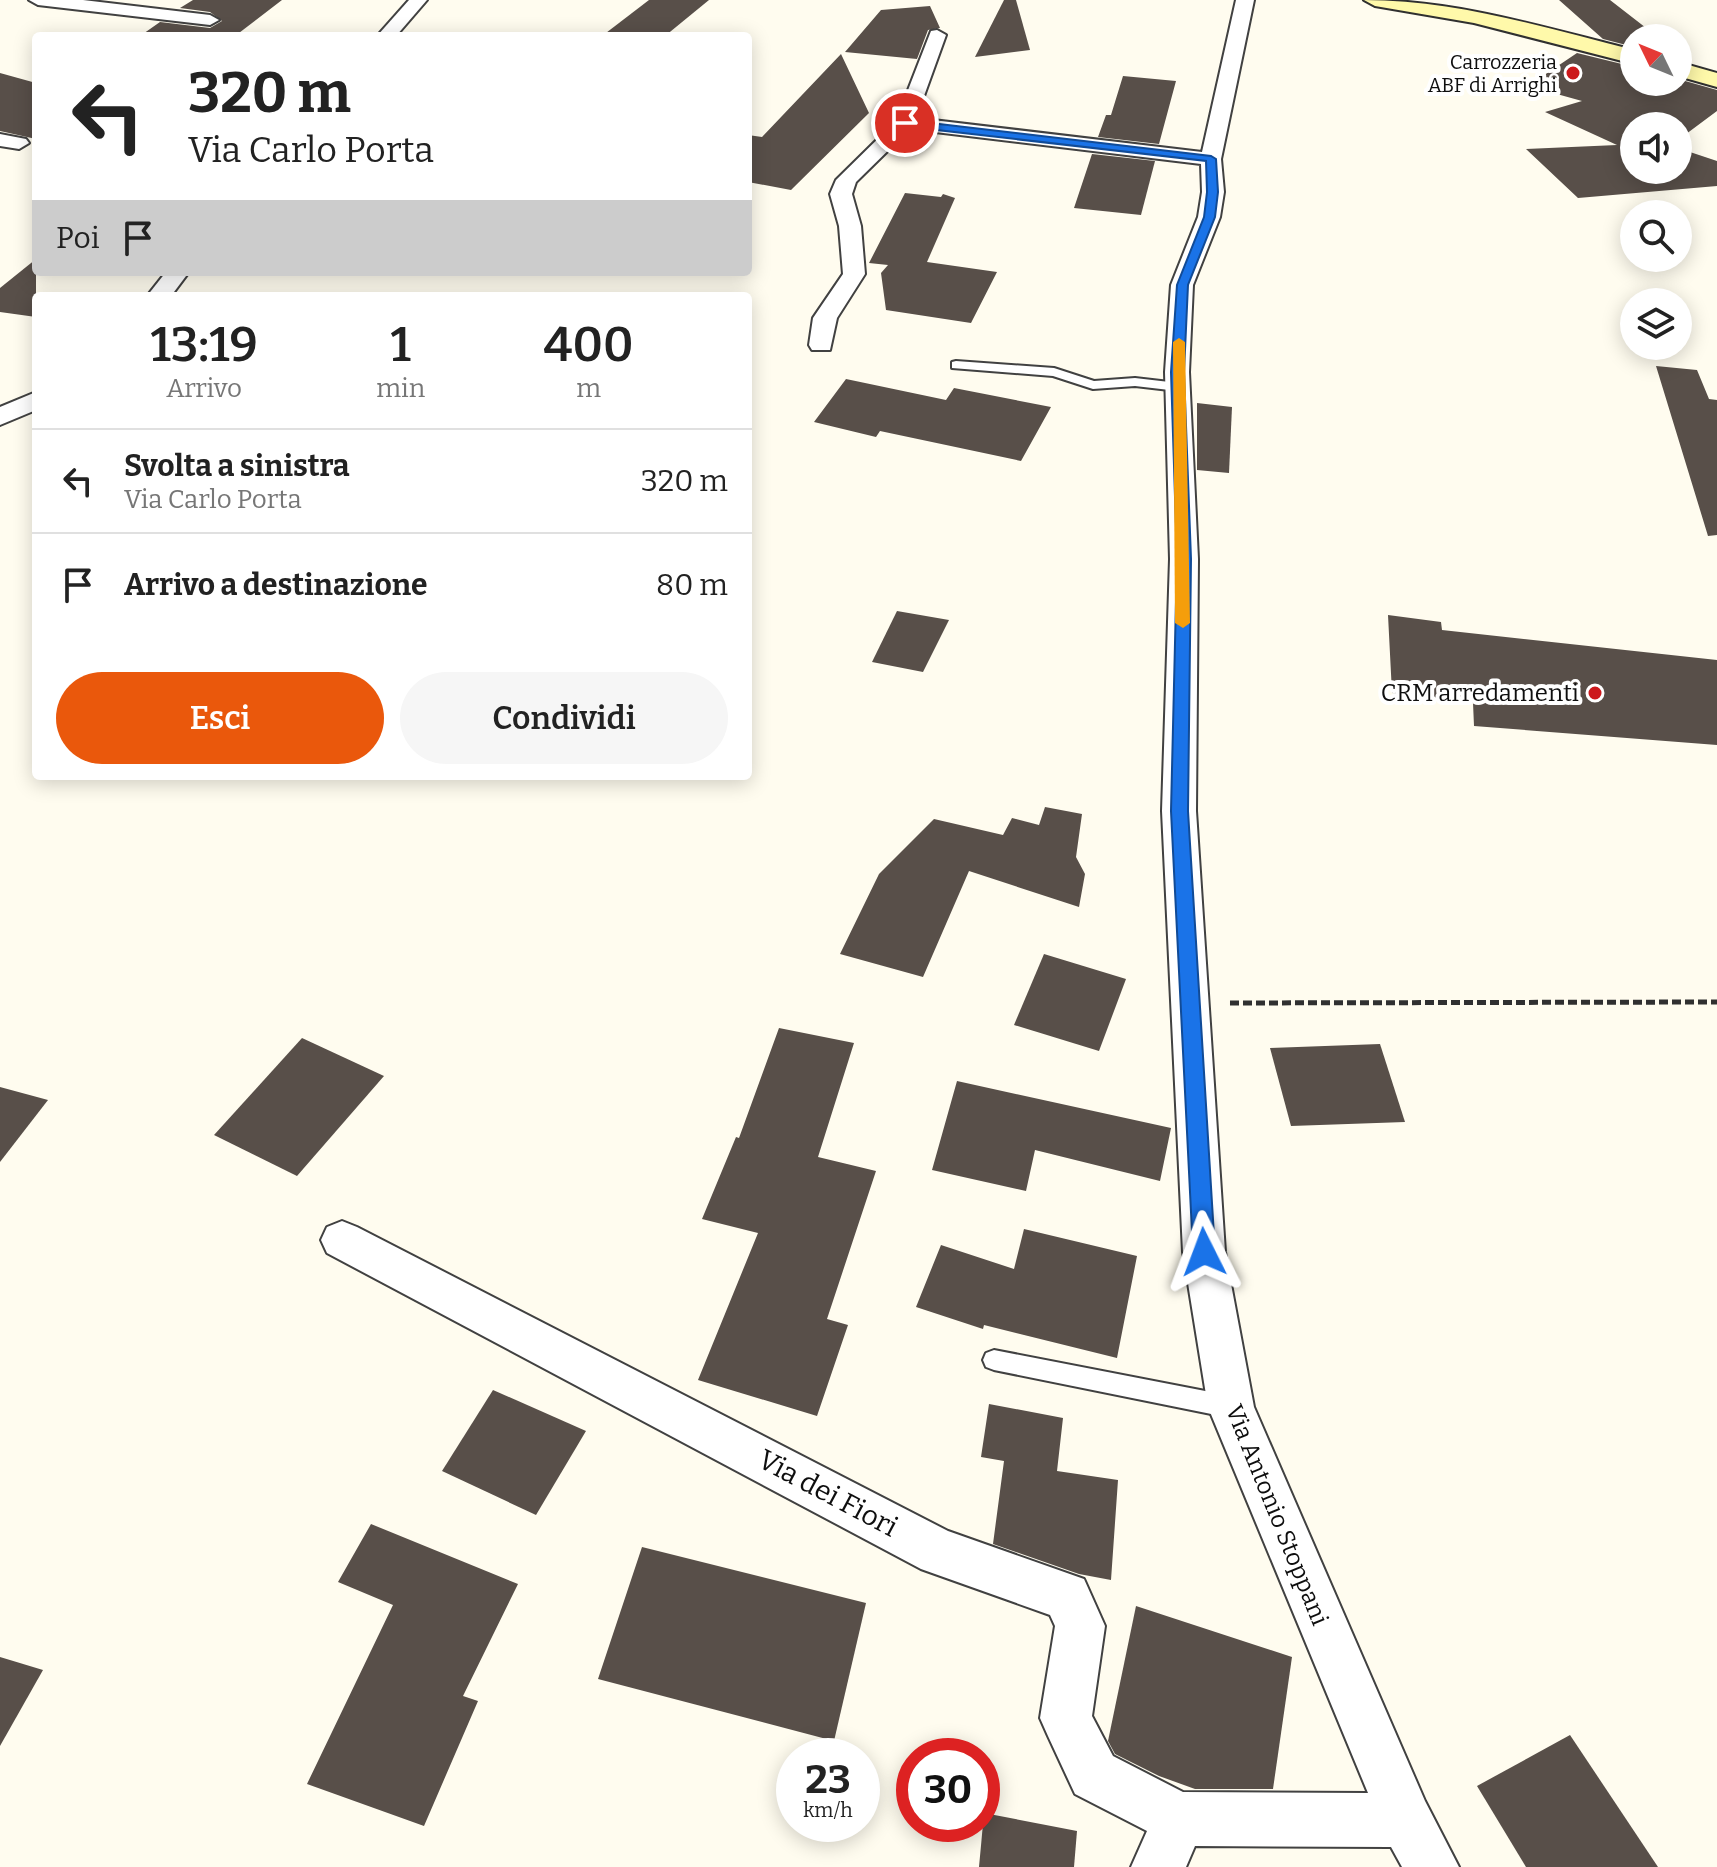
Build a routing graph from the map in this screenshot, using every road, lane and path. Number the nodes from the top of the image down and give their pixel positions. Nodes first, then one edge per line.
1 (38, 0) edge
2 (418, 0) edge
3 (1245, 0) edge
4 (1375, 0) edge
5 (1474, 17) junction
6 (210, 20) dead end
7 (390, 32) edge
8 (937, 35) dead end
9 (1563, 38) junction
10 (1620, 53) edge
11 (1692, 73) edge
12 (1717, 80) edge
13 (905, 123) junction
14 (1211, 159) junction
15 (175, 276) edge
16 (162, 292) edge
17 (821, 345) dead end
18 (956, 365) dead end
19 (1178, 387) junction
20 (32, 402) edge
21 (0, 417) edge
22 (1717, 1002) edge
23 (1188, 1004) junction
24 (342, 1240) dead end
25 (994, 1360) dead end
26 (1231, 1407) junction
27 (1180, 1819) junction
28 (1406, 1820) junction
29 (1158, 1867) edge
30 (1432, 1867) edge

1 - 6 street
2 - 7 street
3 - 14 street, Via Antonio Stoppani
4 - 5 main road
5 - 9 main road
5 - 9 main road
8 - 13 street
9 - 10 main road
11 - 12 main road
13 - 14 street
13 - 17 street
14 - 19 street, Via Antonio Stoppani
15 - 16 street
18 - 19 lane
19 - 23 street, Via Antonio Stoppani
20 - 21 street
22 - 23 path
23 - 26 street, Via Antonio Stoppani
24 - 27 street, Via dei Fiori
25 - 26 lane
26 - 28 street, Via Antonio Stoppani
27 - 28 street
27 - 29 street
28 - 30 street, Via Antonio Stoppani

